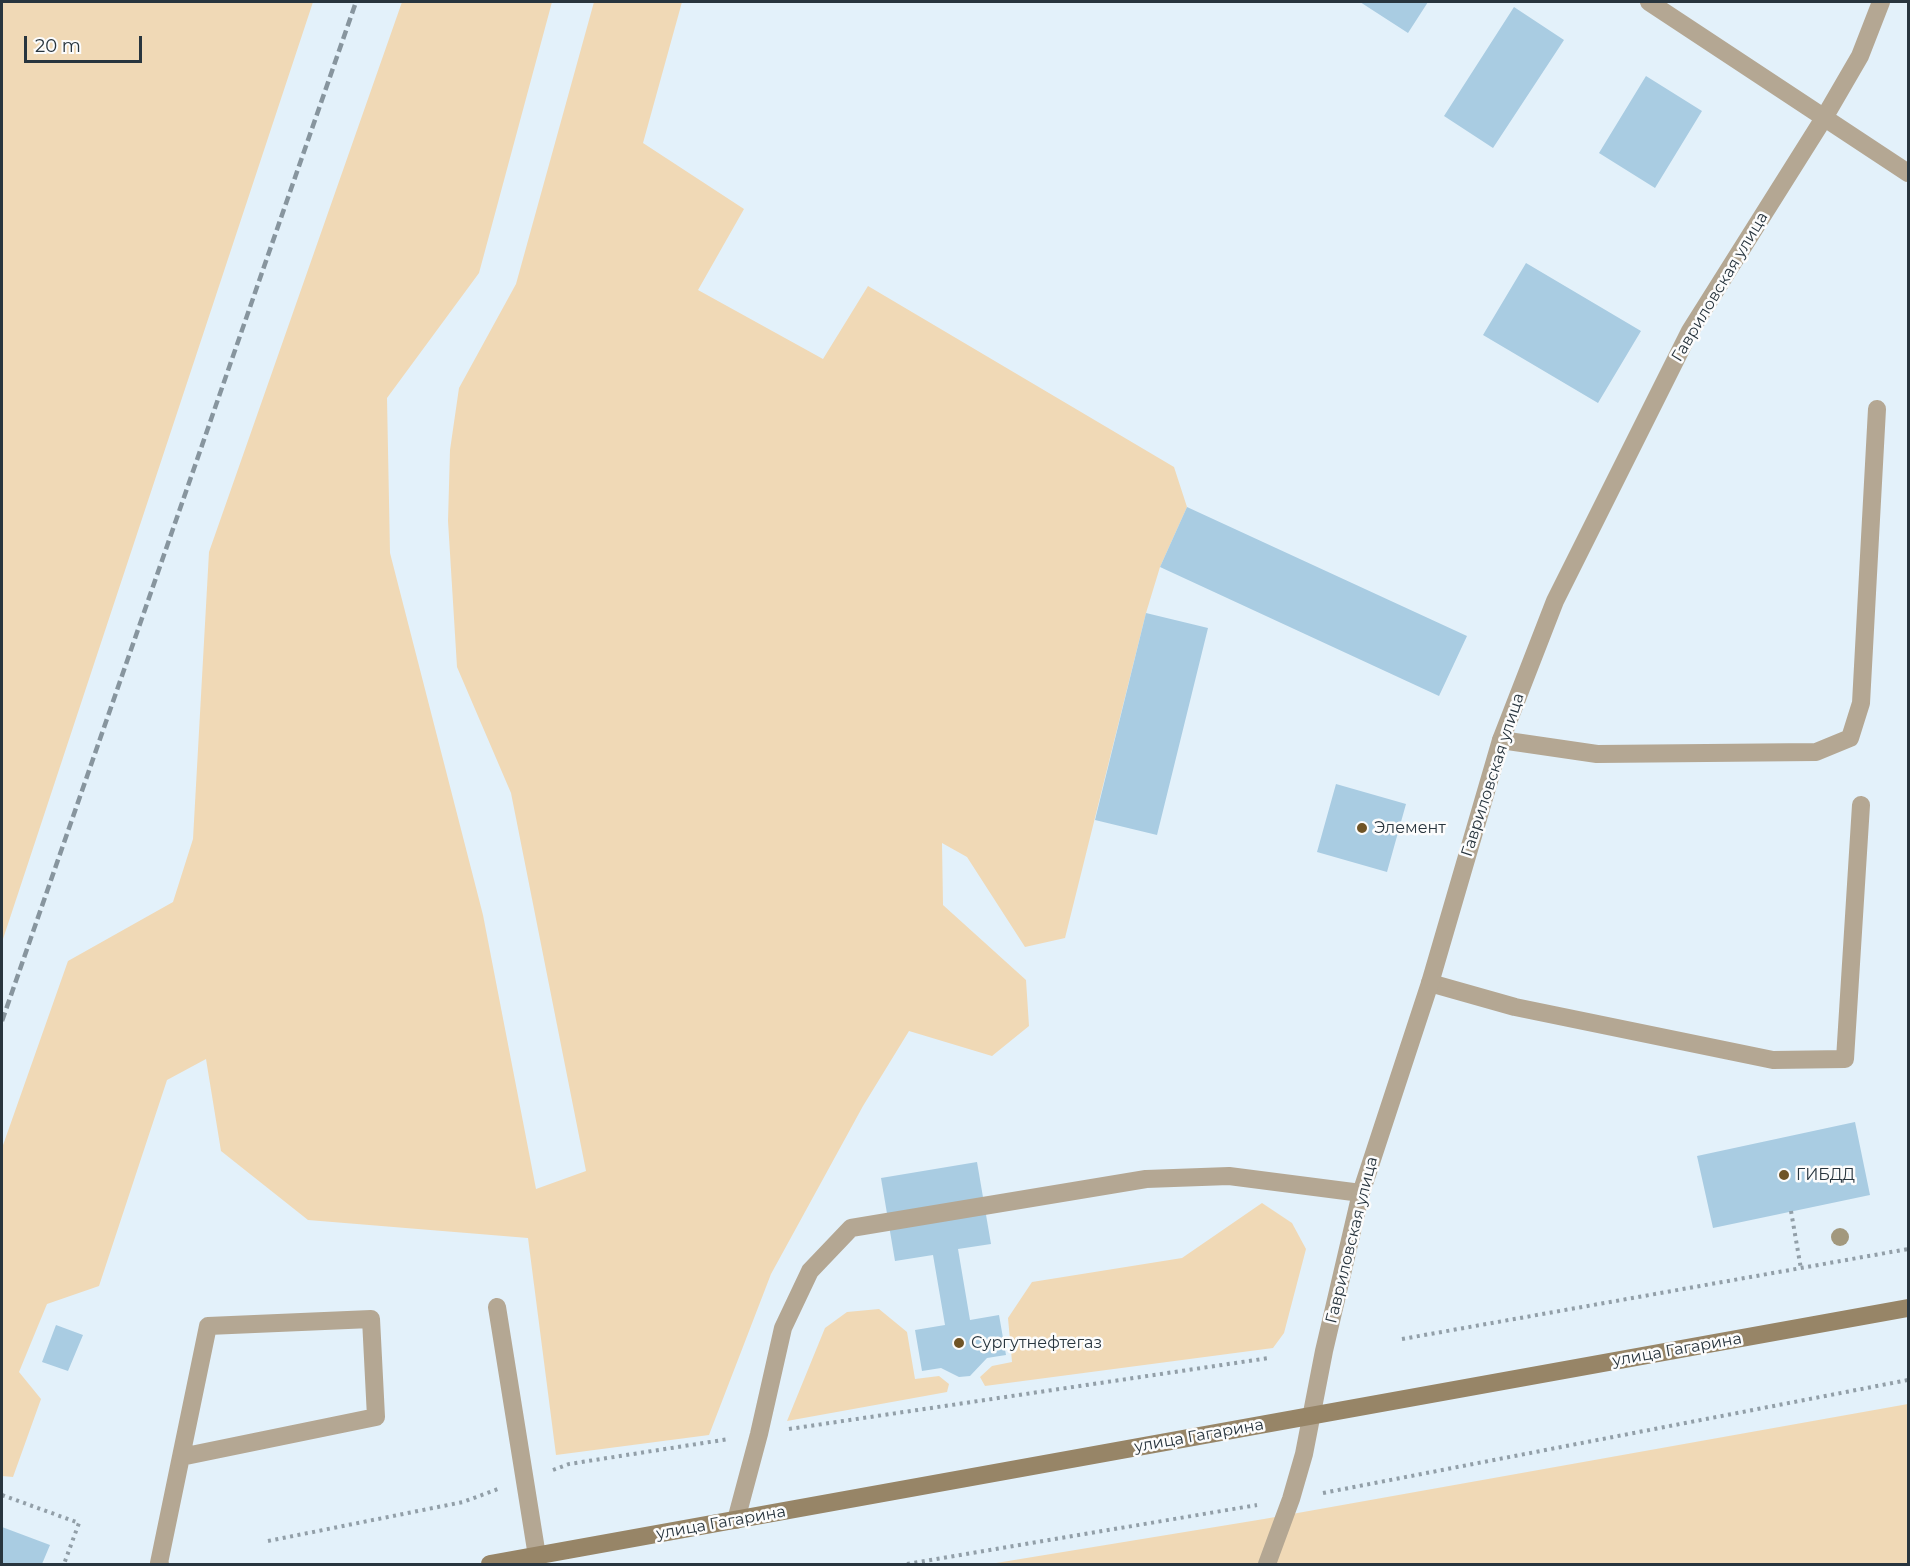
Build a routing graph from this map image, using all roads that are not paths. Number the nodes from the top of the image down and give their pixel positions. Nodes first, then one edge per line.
1 (1649, 2) edge
2 (1881, 2) edge
3 (1824, 118) junction
4 (1908, 173) edge
5 (1877, 409) dead end
6 (1501, 740) junction
7 (1861, 805) dead end
8 (1430, 982) junction
9 (1361, 1193) junction
10 (496, 1307) dead end
11 (1908, 1308) edge
12 (1312, 1415) junction
13 (181, 1457) junction
14 (736, 1520) junction
15 (537, 1556) junction
16 (160, 1564) edge
17 (490, 1564) edge
18 (1267, 1564) edge

1 - 3 street
2 - 3 street, Гавриловская улица
3 - 4 street
3 - 6 street, Гавриловская улица
5 - 6 street
6 - 8 street, Гавриловская улица
7 - 8 street
8 - 9 street, Гавриловская улица
9 - 12 street, Гавриловская улица
9 - 14 street
10 - 15 street
11 - 12 main road, улица Гагарина
12 - 14 main road, улица Гагарина
12 - 18 street, Гавриловская улица
13 - 13 street
13 - 16 street
14 - 15 main road, улица Гагарина
15 - 17 main road, улица Гагарина

